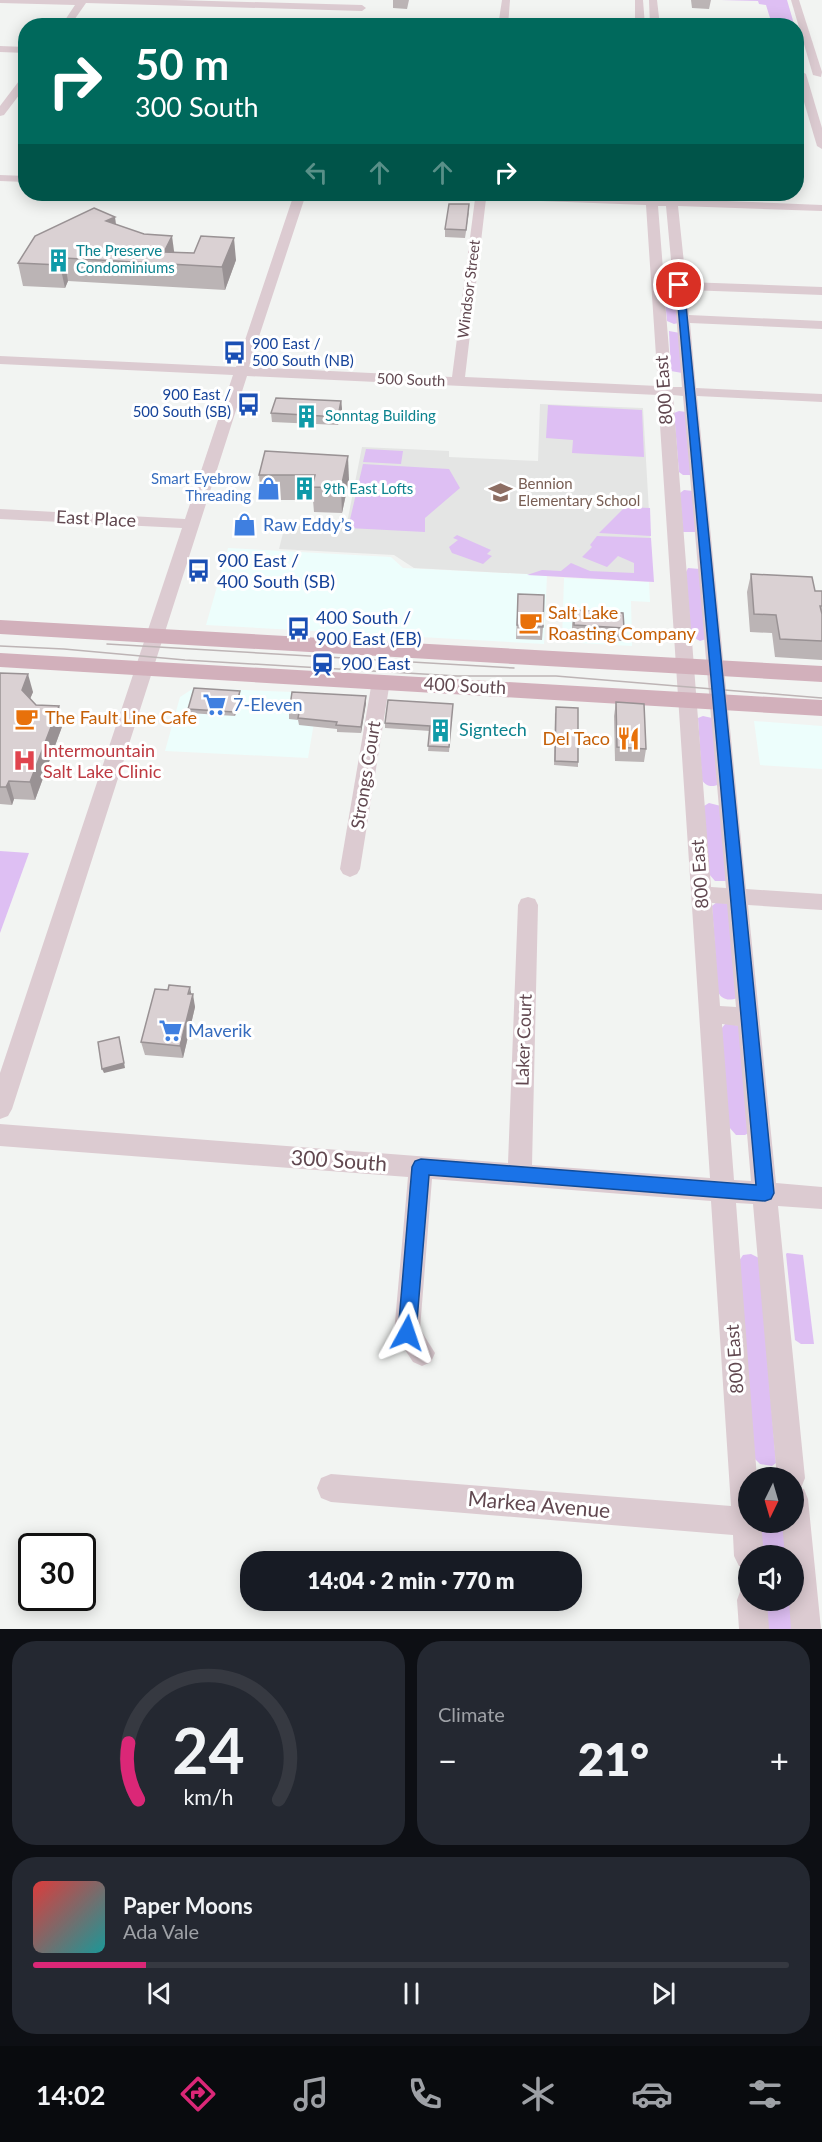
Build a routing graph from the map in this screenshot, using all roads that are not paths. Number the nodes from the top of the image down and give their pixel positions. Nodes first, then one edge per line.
1 (0, 0) edge
2 (506, 0) edge
3 (639, 0) edge
4 (653, 0) edge
5 (795, 0) edge
6 (83, 1) edge
7 (364, 4) edge
8 (71, 18) edge
9 (504, 18) edge
10 (640, 18) edge
11 (655, 18) edge
12 (801, 18) edge
13 (804, 27) edge
14 (0, 49) edge
15 (18, 50) edge
16 (804, 74) edge
17 (820, 75) edge
18 (18, 90) edge
19 (804, 90) edge
20 (0, 114) edge
21 (822, 146) edge
22 (0, 178) edge
23 (18, 179) edge
24 (298, 201) edge
25 (480, 201) edge
26 (651, 201) edge
27 (671, 201) edge
28 (716, 201) edge
29 (822, 208) edge
30 (655, 248) junction
31 (676, 249) junction
32 (656, 284) junction
33 (679, 285) junction
34 (822, 291) edge
35 (683, 323) junction
36 (822, 325) edge
37 (659, 327) junction
38 (0, 360) edge
39 (241, 373) junction
40 (458, 382) junction
41 (664, 391) junction
42 (690, 392) junction
43 (822, 398) edge
44 (671, 482) junction
45 (698, 484) junction
46 (0, 514) edge
47 (191, 524) junction
48 (676, 559) junction
49 (706, 560) junction
50 (0, 627) edge
51 (155, 635) junction
52 (0, 660) edge
53 (684, 667) junction
54 (144, 668) junction
55 (716, 669) junction
56 (822, 674) edge
57 (381, 681) junction
58 (687, 700) junction
59 (719, 702) junction
60 (822, 708) edge
61 (694, 794) junction
62 (728, 797) junction
63 (350, 869) dead end
64 (701, 894) junction
65 (737, 896) junction
66 (822, 902) edge
67 (528, 905) dead end
68 (710, 1014) junction
69 (749, 1018) junction
70 (0, 1109) edge
71 (0, 1135) edge
72 (421, 1167) junction
73 (520, 1175) junction
74 (722, 1190) junction
75 (765, 1193) junction
76 (822, 1198) edge
77 (422, 1353) dead end
78 (745, 1467) edge
79 (790, 1467) edge
80 (331, 1488) dead end
81 (738, 1521) edge
82 (797, 1533) edge
83 (753, 1611) edge
84 (754, 1629) edge
85 (806, 1629) edge

1 - 6 street
2 - 9 street
3 - 10 street
4 - 11 street
5 - 12 street
6 - 7 street
6 - 8 street
13 - 17 street
14 - 15 street
16 - 17 street
18 - 20 street
19 - 21 street
22 - 23 street
24 - 39 street
25 - 40 street, Windsor Street
26 - 30 street, 800 East
27 - 31 street, 800 East
28 - 29 street
30 - 31 street
30 - 32 street, 800 East
31 - 33 street, 800 East
32 - 33 street
32 - 37 street, 800 East
33 - 34 street
33 - 35 street, 800 East
35 - 36 street
35 - 37 street
35 - 42 street, 800 East
37 - 41 street, 800 East
38 - 39 street, 500 South
39 - 40 street, 500 South
39 - 47 street
40 - 41 street, 500 South
41 - 42 street, 500 South
41 - 44 street, 800 East
42 - 43 street, 500 South
42 - 45 street, 800 East
44 - 45 street
44 - 48 street, 800 East
45 - 49 street, 800 East
46 - 47 street, East Place
47 - 51 street
48 - 49 street
48 - 53 street, 800 East
49 - 55 street, 800 East
50 - 51 main road, 400 South
51 - 53 main road, 400 South
51 - 54 street
52 - 54 main road, 400 South
53 - 55 main road, 400 South
53 - 58 street, 800 East
54 - 57 main road, 400 South
54 - 70 street
55 - 56 main road, 400 South
55 - 59 street, 800 East
57 - 58 main road, 400 South
57 - 63 street, Strongs Court
58 - 59 main road, 400 South
58 - 61 street, 800 East
59 - 60 main road, 400 South
59 - 62 street, 800 East
61 - 62 street
61 - 64 street, 800 East
62 - 65 street, 800 East
64 - 65 street
64 - 68 street, 800 East
65 - 66 street
65 - 69 street, 800 East
67 - 73 street, Laker Court
68 - 69 street
68 - 74 street, 800 East
69 - 75 street, 800 East
71 - 72 street, 300 South
72 - 73 street, 300 South
72 - 77 street
73 - 74 street, 300 South
74 - 75 street, 300 South
74 - 78 street, 800 East
75 - 76 street, 300 South
75 - 79 street, 800 East
80 - 81 street, Markea Avenue
82 - 85 street
83 - 84 street

